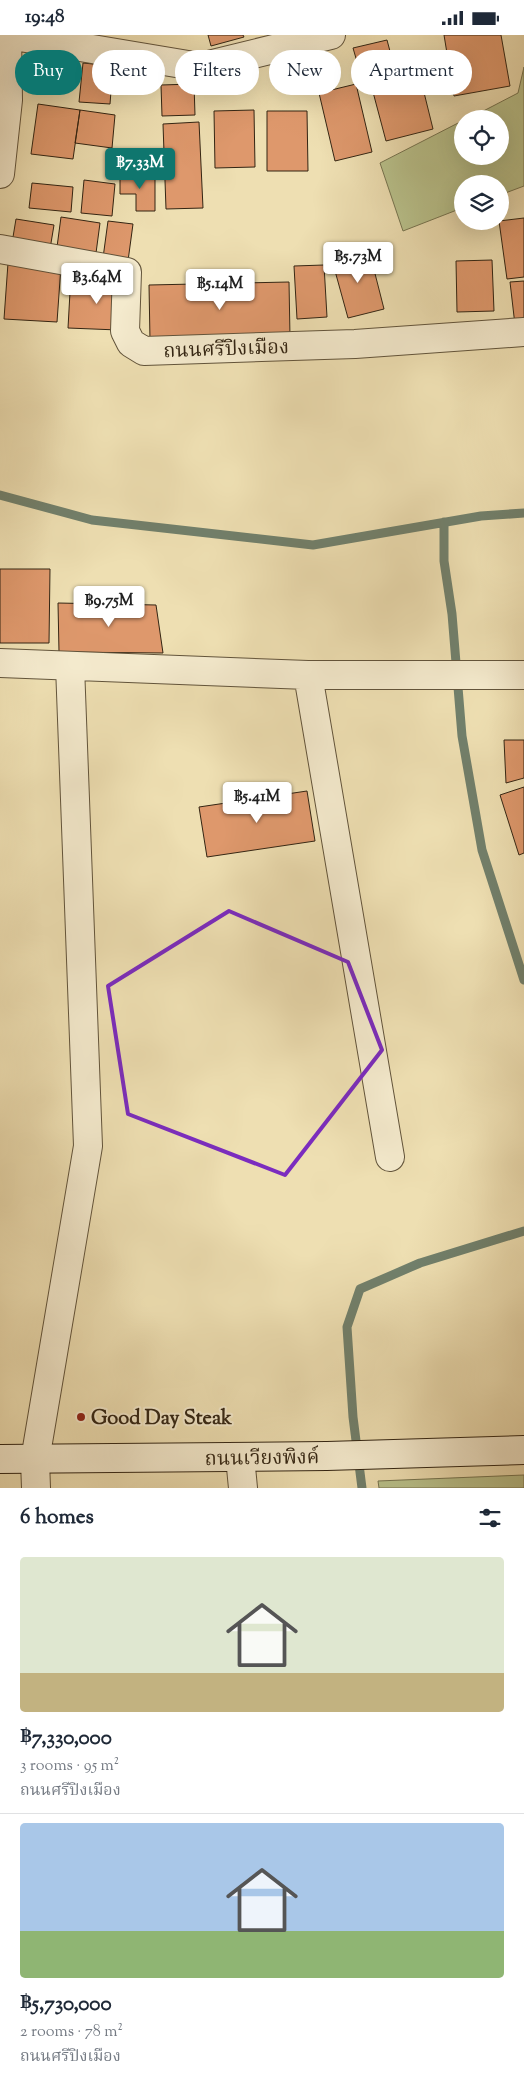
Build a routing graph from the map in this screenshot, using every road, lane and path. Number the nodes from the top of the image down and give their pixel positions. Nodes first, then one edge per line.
1 (8, 35) edge
2 (331, 35) edge
3 (0, 174) edge
4 (0, 249) edge
5 (524, 332) edge
6 (0, 663) edge
7 (70, 666) junction
8 (308, 675) junction
9 (524, 675) edge
10 (390, 1157) dead end
11 (524, 1450) edge
12 (240, 1457) junction
13 (0, 1459) edge
14 (35, 1460) junction
15 (36, 1488) edge
16 (243, 1488) edge

1 - 2 street
1 - 3 street
4 - 5 street, ถนนศรีปิงเมือง
6 - 7 street
7 - 8 street
7 - 14 street
8 - 9 street
8 - 10 street
11 - 12 street, ถนนเวียงพิงค์
12 - 14 street, ถนนเวียงพิงค์
12 - 16 street
13 - 14 street, ถนนเวียงพิงค์
14 - 15 street

